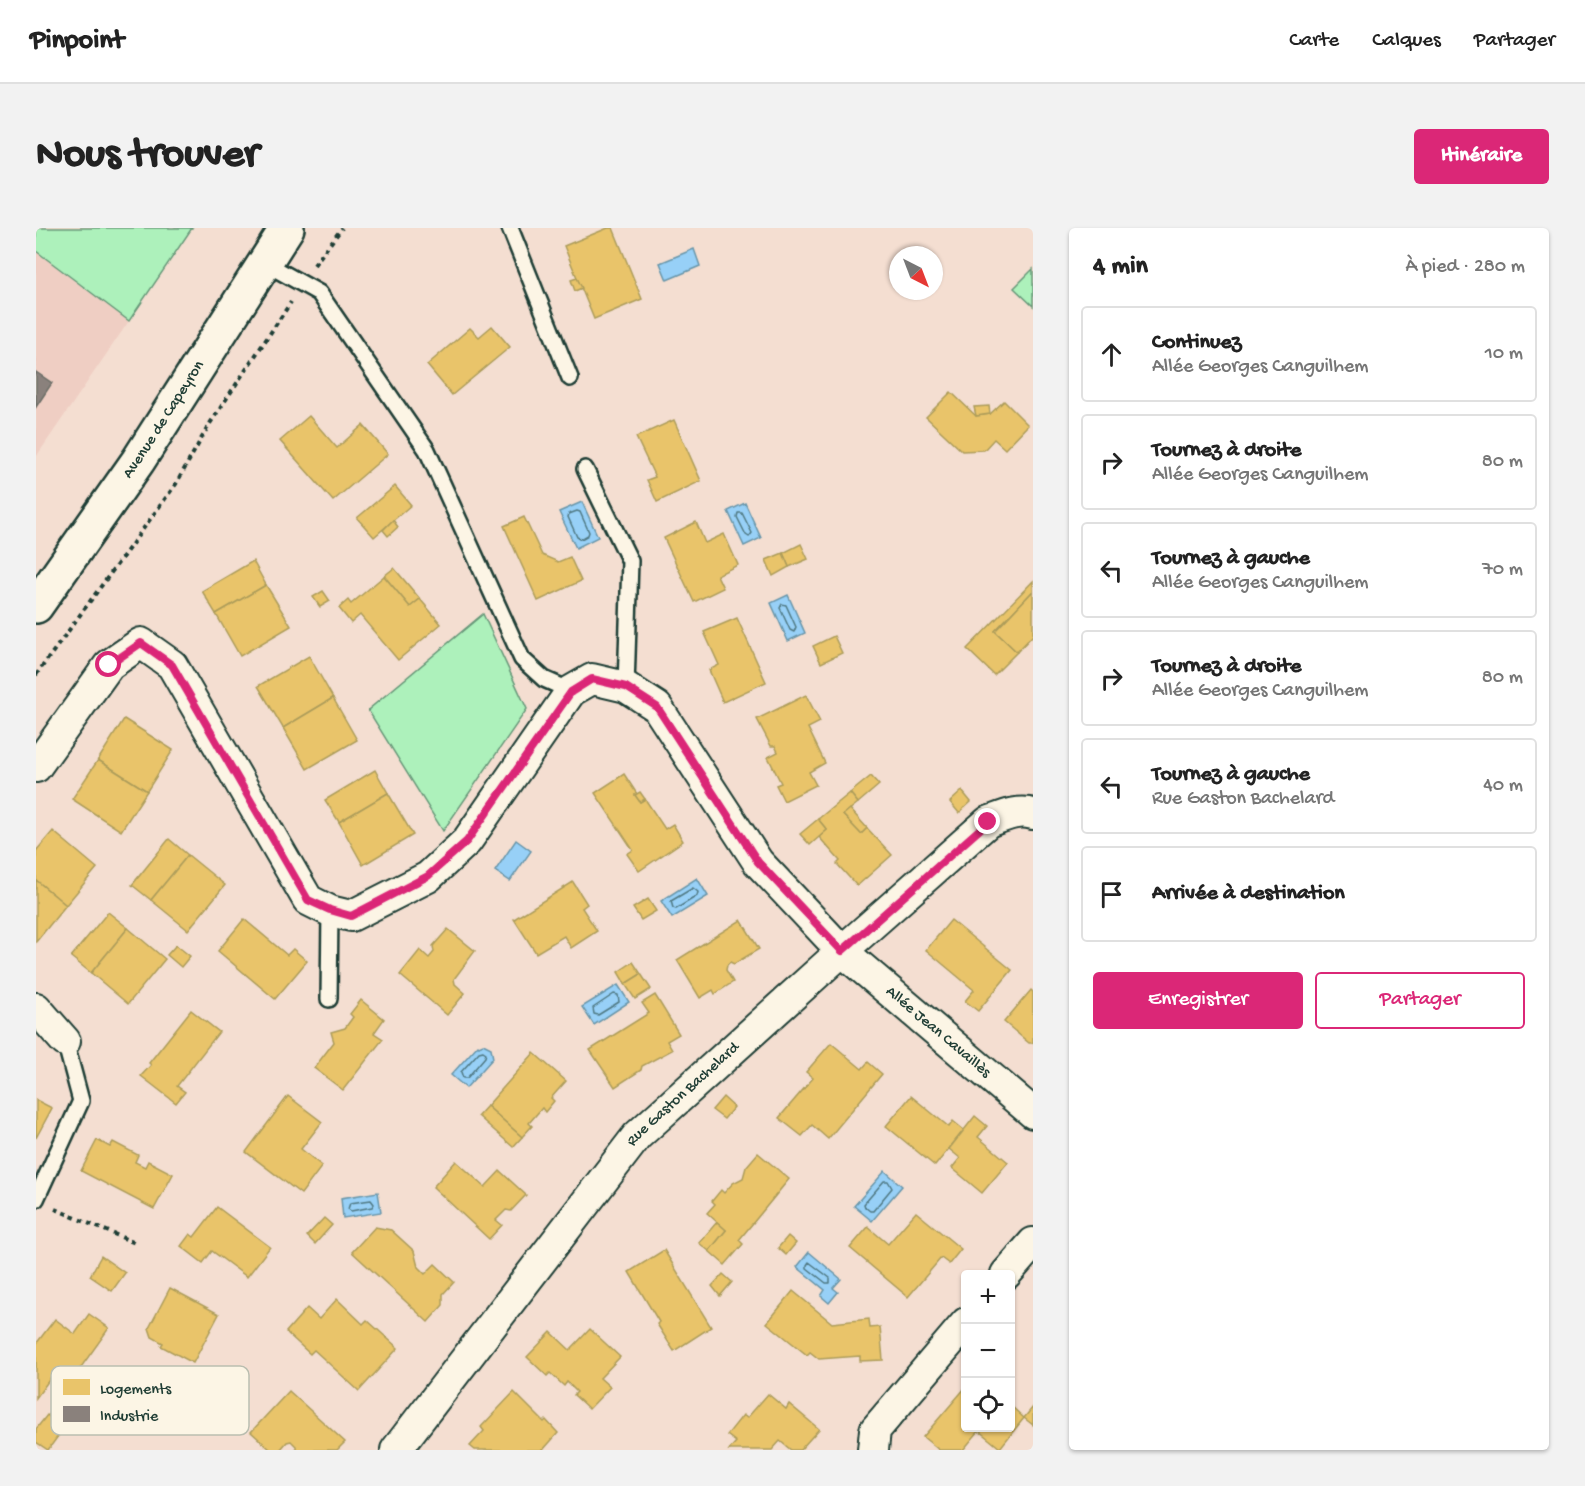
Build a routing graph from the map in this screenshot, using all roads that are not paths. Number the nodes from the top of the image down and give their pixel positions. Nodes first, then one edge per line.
1 (287, 228) edge
2 (510, 228) edge
3 (265, 263) junction
4 (570, 378) dead end
5 (585, 469) dead end
6 (36, 606) edge
7 (626, 687) junction
8 (571, 692) junction
9 (36, 767) edge
10 (1033, 814) edge
11 (330, 910) junction
12 (842, 951) junction
13 (329, 999) dead end
14 (36, 1008) edge
15 (65, 1041) joint
16 (1033, 1113) edge
17 (41, 1202) edge
18 (1033, 1243) edge
19 (1010, 1270) edge
20 (965, 1324) edge
21 (396, 1450) edge
22 (873, 1450) edge

1 - 3 main road, Avenue de Capeyron
2 - 4 lane
3 - 6 main road, Avenue de Capeyron
3 - 8 lane
5 - 7 lane
7 - 8 street, Allée Jean Cavaillès
7 - 12 street, Allée Jean Cavaillès
8 - 11 street
9 - 11 street
10 - 12 street, Rue Gaston Bachelard
11 - 13 lane
12 - 16 street, Allée Jean Cavaillès
12 - 21 street, Rue Gaston Bachelard
14 - 15 street
15 - 17 lane
18 - 19 street
20 - 22 street

